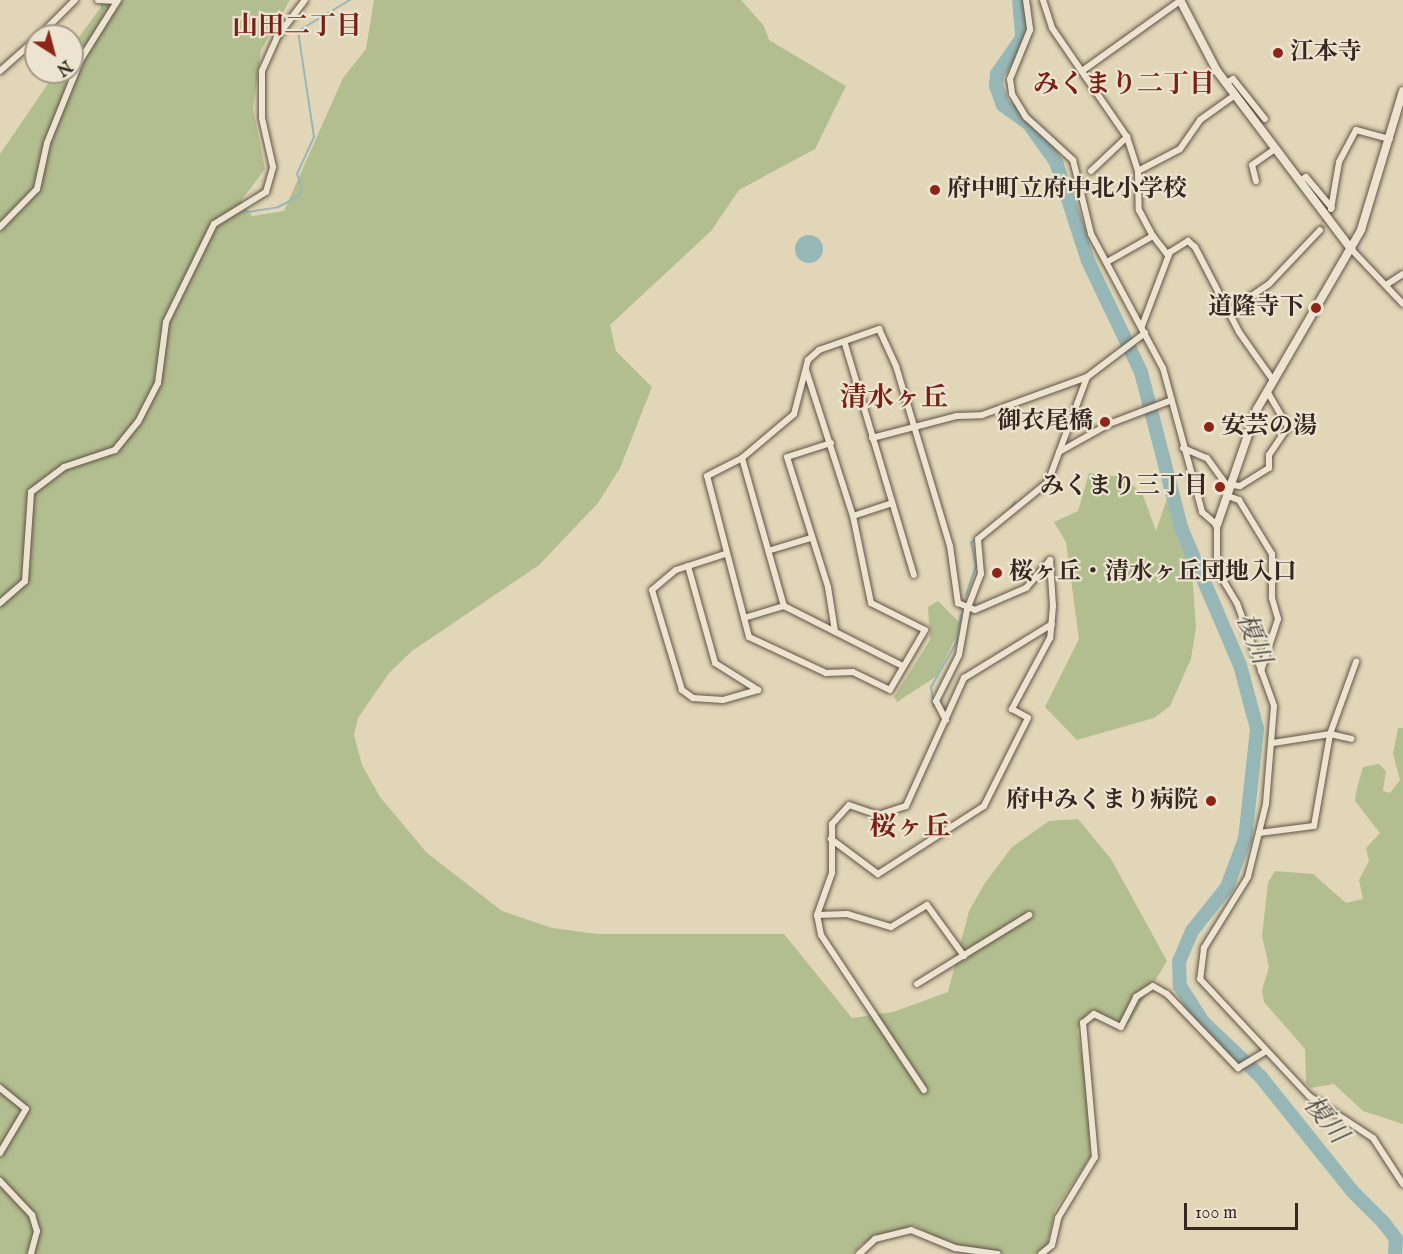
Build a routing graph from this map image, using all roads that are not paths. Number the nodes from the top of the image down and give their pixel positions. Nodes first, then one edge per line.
1 (75, 0) edge
2 (98, 0) edge
3 (117, 0) edge
4 (305, 0) edge
5 (1026, 0) edge
6 (1043, 0) edge
7 (1181, 0) edge
8 (51, 24) edge
9 (24, 50) edge
10 (0, 71) edge
11 (1082, 71) junction
12 (1226, 83) junction
13 (1403, 92) edge
14 (1235, 95) junction
15 (1265, 119) dead end
16 (1127, 137) junction
17 (1390, 139) junction
18 (1275, 148) junction
19 (1091, 171) dead end
20 (1138, 171) junction
21 (1256, 181) dead end
22 (1299, 181) junction
23 (0, 227) edge
24 (1320, 230) tunnel mouth
25 (1153, 236) junction
26 (1352, 250) junction
27 (1170, 252) junction
28 (1107, 262) junction
29 (1403, 274) edge
30 (1386, 285) junction
31 (1403, 304) edge
32 (1231, 310) junction
33 (1142, 326) junction
34 (1145, 333) junction
35 (845, 344) junction
36 (807, 370) junction
37 (1087, 376) junction
38 (1274, 380) junction
39 (1267, 391) junction
40 (1172, 400) junction
41 (913, 427) junction
42 (872, 438) junction
43 (831, 443) junction
44 (1183, 448) junction
45 (1059, 452) junction
46 (742, 459) junction
47 (1230, 490) junction
48 (892, 503) junction
49 (853, 516) junction
50 (1217, 525) junction
51 (811, 538) junction
52 (771, 550) junction
53 (725, 554) junction
54 (687, 566) junction
55 (914, 575) dead end
56 (0, 603) edge
57 (783, 606) junction
58 (967, 610) junction
59 (744, 618) junction
60 (1052, 624) junction
61 (835, 631) junction
62 (1356, 662) dead end
63 (903, 666) junction
64 (1261, 671) junction
65 (946, 720) junction
66 (1330, 734) junction
67 (1351, 739) dead end
68 (1273, 743) junction
69 (1259, 833) junction
70 (831, 838) junction
71 (817, 915) junction
72 (1029, 915) dead end
73 (964, 956) junction
74 (917, 984) dead end
75 (1266, 1051) junction
76 (0, 1088) edge
77 (924, 1090) dead end
78 (0, 1153) edge
79 (0, 1181) edge
80 (1403, 1184) edge
81 (32, 1254) edge
82 (859, 1254) edge
83 (998, 1254) edge
84 (1041, 1254) edge

1 - 8 street
2 - 3 street
3 - 23 street
4 - 56 street
5 - 28 street
6 - 11 street
7 - 11 street
7 - 12 street
9 - 10 street
11 - 16 street
12 - 14 street
12 - 15 street
13 - 17 street
14 - 18 street
14 - 20 street
16 - 19 street
16 - 20 street
17 - 22 street
17 - 26 street
18 - 21 street
18 - 22 street
20 - 25 street
22 - 26 street
24 - 32 street
25 - 27 street
25 - 28 street
26 - 30 street
26 - 38 street
27 - 32 street
27 - 33 street
28 - 33 street
29 - 30 street
30 - 31 street
32 - 38 street
33 - 34 street
34 - 37 street
34 - 40 street
35 - 36 street
35 - 41 street
35 - 42 street
36 - 43 street
36 - 46 street
37 - 41 street
37 - 45 street
38 - 39 street
39 - 47 street
39 - 47 street
40 - 44 street
40 - 45 street
41 - 42 street
41 - 58 street
42 - 48 street
43 - 49 street
43 - 51 street
44 - 47 street
44 - 50 street
45 - 58 street
46 - 52 street
46 - 53 street
47 - 50 street
47 - 64 street
48 - 49 street
48 - 55 street
49 - 63 street
50 - 64 street
51 - 52 street
51 - 61 street
52 - 57 street
53 - 54 street
53 - 59 street
54 - 54 street
57 - 59 street
57 - 61 street
58 - 60 street
58 - 65 street
59 - 63 street
60 - 65 street
60 - 70 street
61 - 63 street
62 - 66 street
64 - 68 street
65 - 70 street
66 - 67 street
66 - 68 street
66 - 69 street
68 - 69 street
69 - 75 street
70 - 71 street
71 - 73 street
71 - 77 street
72 - 73 street
73 - 74 street
75 - 80 street
75 - 84 street
76 - 78 street
79 - 81 street
82 - 83 street

